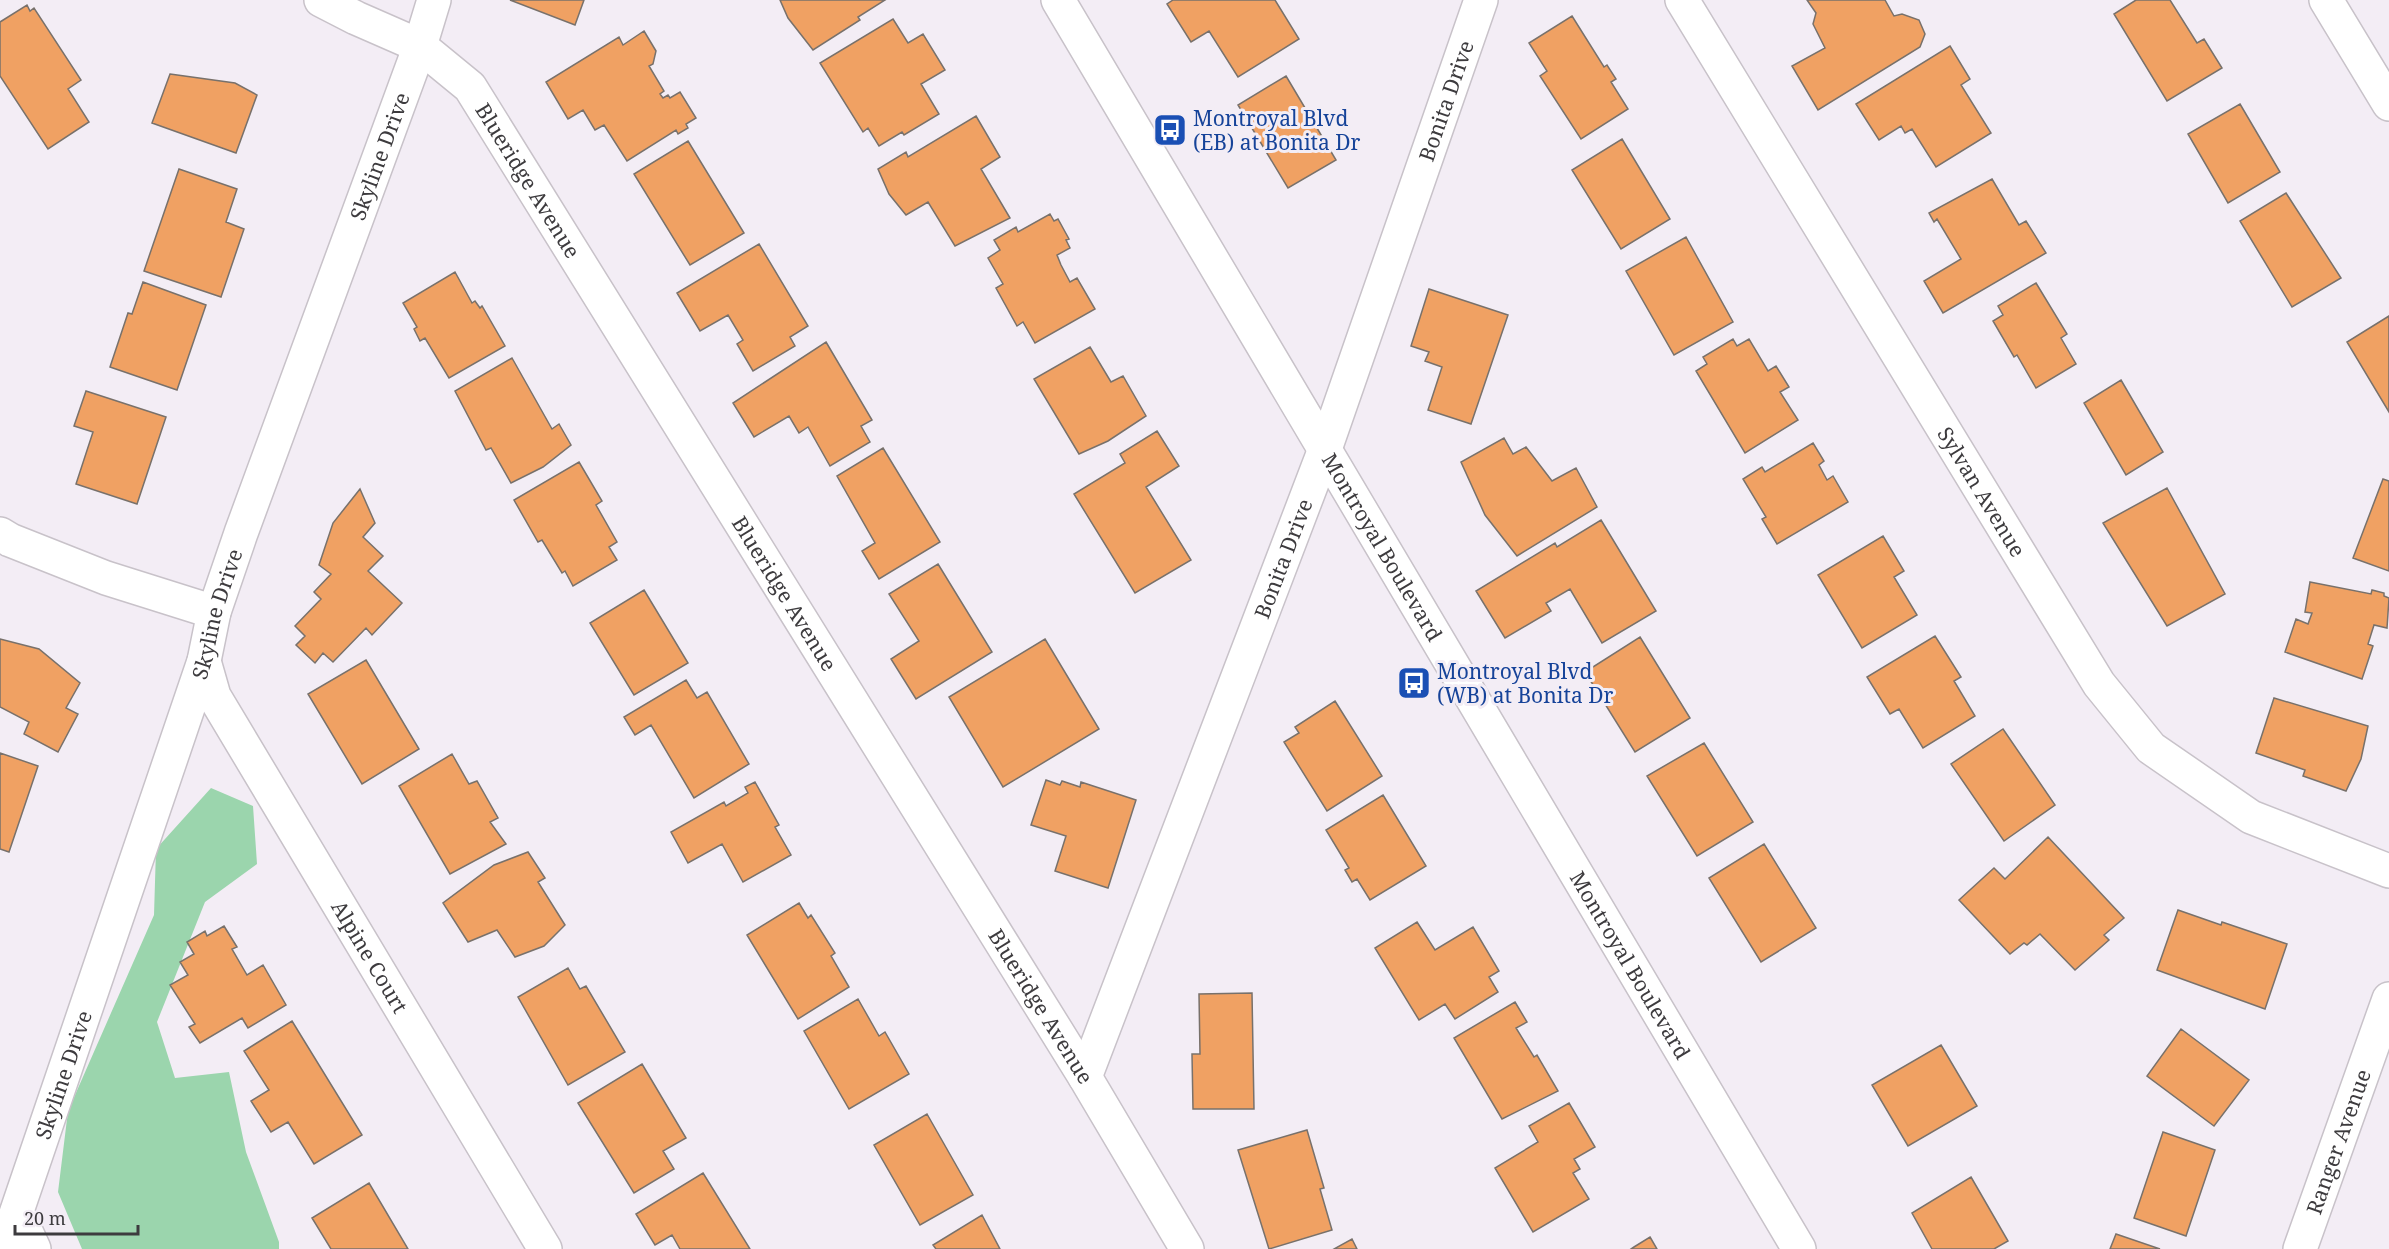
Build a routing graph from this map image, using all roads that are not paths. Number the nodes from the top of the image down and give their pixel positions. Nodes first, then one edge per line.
1 (321, 0) edge
2 (434, 0) edge
3 (1058, 0) edge
4 (1481, 0) edge
5 (1682, 0) edge
6 (2326, 0) edge
7 (420, 45) junction
8 (2389, 104) edge
9 (1325, 449) junction
10 (0, 534) edge
11 (214, 612) junction
12 (204, 662) junction
13 (2389, 871) edge
14 (2389, 999) edge
15 (1085, 1077) junction
16 (9, 1208) edge
17 (4, 1249) edge
18 (34, 1249) edge
19 (545, 1249) edge
20 (1187, 1249) edge
21 (1799, 1249) edge
22 (2300, 1249) edge

1 - 7 street, Blueridge Avenue
2 - 7 street, Skyline Drive
3 - 9 street, Montroyal Boulevard
4 - 9 street, Bonita Drive
5 - 13 street, Sylvan Avenue
6 - 8 street
7 - 11 street, Skyline Drive
7 - 15 street, Blueridge Avenue
9 - 15 street, Bonita Drive
9 - 21 street, Montroyal Boulevard
10 - 11 street
11 - 12 street, Skyline Drive
12 - 16 street, Skyline Drive
12 - 19 street, Alpine Court
14 - 22 street, Ranger Avenue
15 - 20 street, Blueridge Avenue
16 - 17 street, Skyline Drive
16 - 18 street

